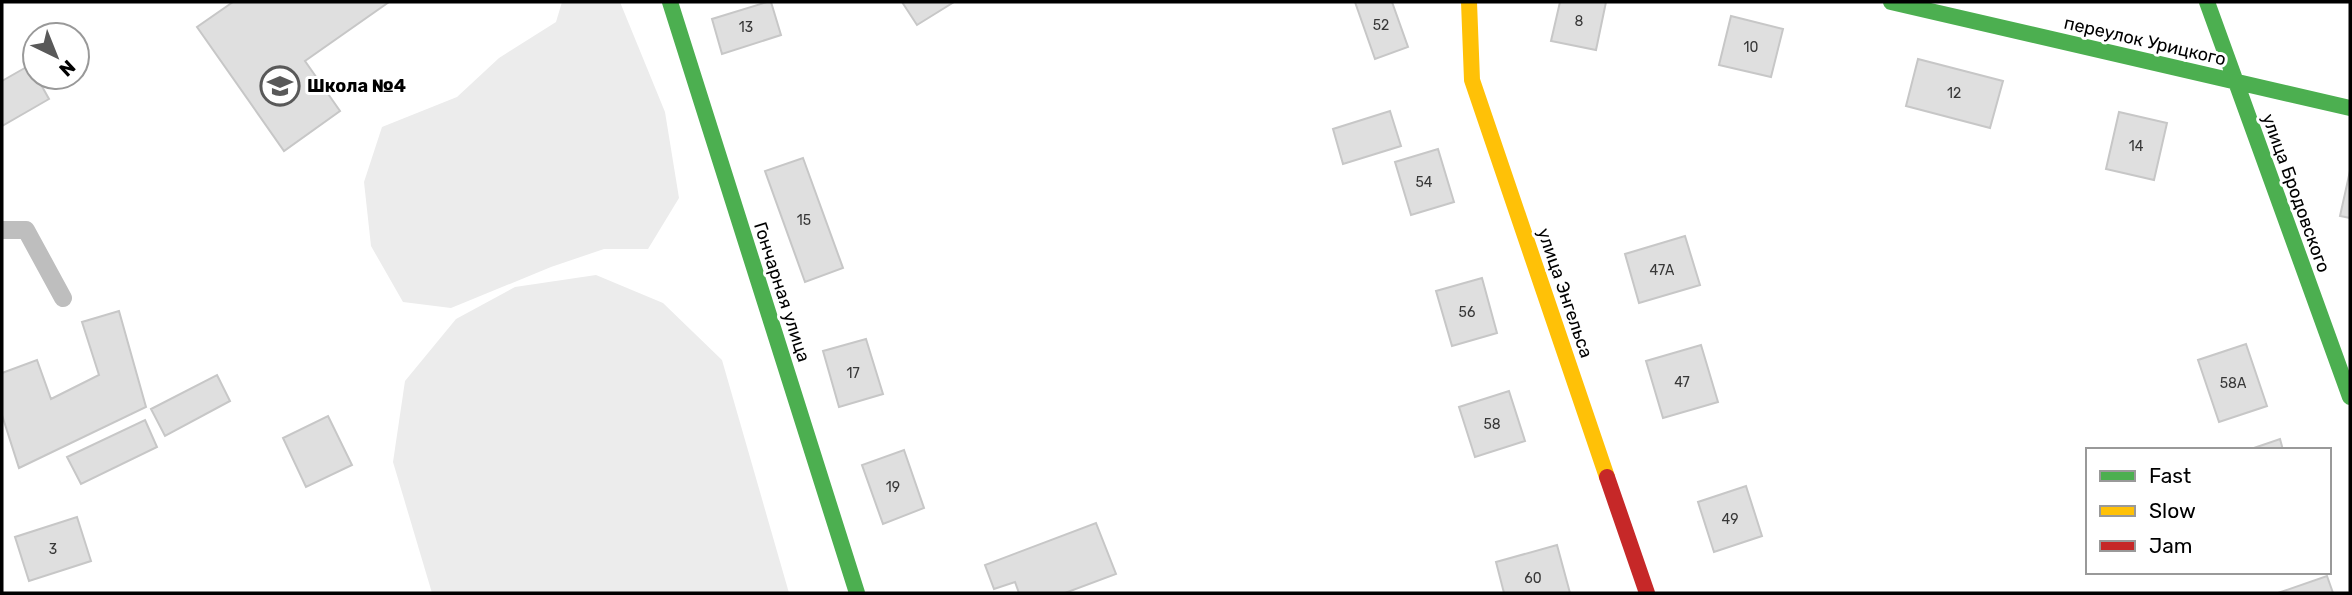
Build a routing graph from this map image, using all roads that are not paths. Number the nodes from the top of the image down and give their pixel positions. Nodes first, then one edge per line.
1 (670, 2) edge
2 (1469, 2) edge
3 (1891, 2) edge
4 (2207, 2) edge
5 (2235, 82) junction
6 (2350, 108) edge
7 (2, 230) edge
8 (62, 298) dead end
9 (2350, 397) edge
10 (857, 593) edge
11 (1647, 593) edge

1 - 10 street, Гончарная улица
2 - 11 street, улица Энгельса
3 - 5 street, переулок Урицкого
4 - 5 street, улица Бродовского
5 - 6 street, переулок Урицкого
5 - 9 street, улица Бродовского
7 - 8 lane

